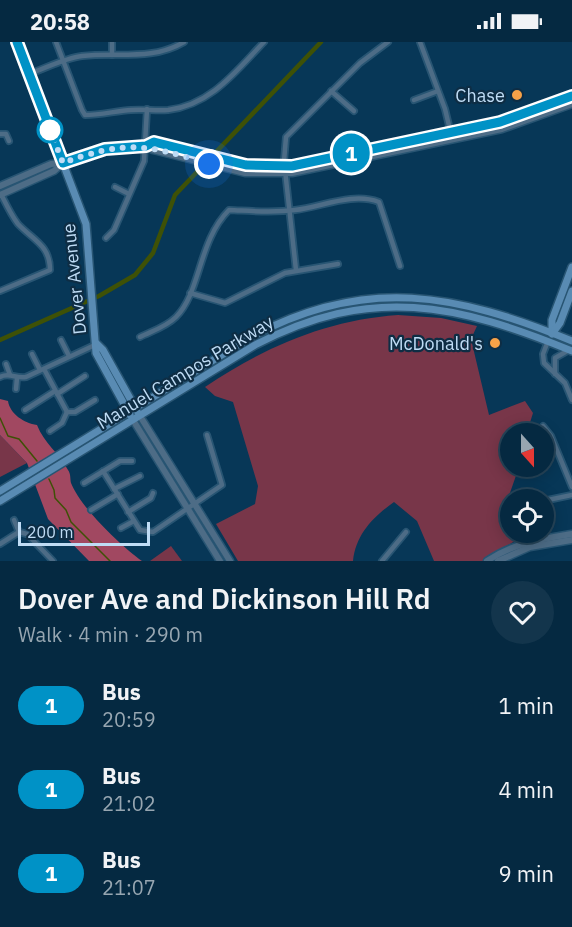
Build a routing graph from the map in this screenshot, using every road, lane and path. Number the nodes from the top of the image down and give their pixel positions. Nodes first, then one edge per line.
1 (16, 42) edge
2 (56, 42) edge
3 (112, 42) edge
4 (184, 42) edge
5 (264, 42) edge
6 (388, 42) edge
7 (420, 42) edge
8 (112, 55) junction
9 (63, 62) junction
10 (29, 74) junction
11 (331, 91) junction
12 (438, 91) junction
13 (572, 96) edge
14 (414, 100) dead end
15 (572, 104) edge
16 (147, 109) junction
17 (354, 111) dead end
18 (450, 132) junction
19 (0, 134) edge
20 (452, 140) junction
21 (9, 141) dead end
22 (146, 146) junction
23 (63, 163) junction
24 (285, 166) junction
25 (286, 174) junction
26 (0, 186) edge
27 (115, 187) dead end
28 (0, 194) edge
29 (129, 194) junction
30 (289, 211) junction
31 (105, 238) dead end
32 (338, 264) dead end
33 (400, 267) dead end
34 (572, 267) edge
35 (296, 270) junction
36 (0, 291) edge
37 (572, 291) edge
38 (190, 293) junction
39 (552, 333) junction
40 (140, 337) dead end
41 (61, 340) dead end
42 (548, 341) junction
43 (572, 341) edge
44 (97, 344) junction
45 (571, 350) edge
46 (32, 354) dead end
47 (69, 356) junction
48 (6, 364) dead end
49 (42, 369) junction
50 (555, 374) junction
51 (10, 375) junction
52 (0, 376) edge
53 (85, 376) dead end
54 (17, 378) junction
55 (16, 389) dead end
56 (56, 392) junction
57 (95, 400) dead end
58 (572, 400) edge
59 (25, 410) dead end
60 (132, 410) junction
61 (67, 412) junction
62 (136, 418) junction
63 (50, 431) dead end
64 (207, 435) dead end
65 (554, 443) edge
66 (132, 461) dead end
67 (103, 471) junction
68 (140, 476) dead end
69 (84, 483) dead end
70 (572, 487) edge
71 (0, 491) edge
72 (116, 492) junction
73 (153, 493) dead end
74 (572, 495) edge
75 (554, 499) edge
76 (0, 501) edge
77 (190, 506) junction
78 (91, 510) dead end
79 (128, 512) junction
80 (14, 520) dead end
81 (134, 521) junction
82 (121, 528) dead end
83 (19, 532) junction
84 (406, 532) dead end
85 (572, 534) edge
86 (572, 540) edge
87 (0, 544) edge
88 (52, 561) edge
89 (220, 561) edge
90 (230, 561) edge
91 (382, 561) edge
92 (487, 561) edge
93 (498, 561) edge

1 - 10 main road, Dover Avenue
2 - 9 street
3 - 8 street
4 - 8 street
5 - 16 street
6 - 11 street
7 - 12 street
8 - 9 street
9 - 10 street
9 - 16 street
10 - 23 main road, Dover Avenue
11 - 17 street
11 - 24 street
12 - 14 street
12 - 18 street
13 - 18 street
15 - 20 street
16 - 22 street
18 - 20 street
18 - 24 street
19 - 21 street
20 - 25 street
22 - 23 street
22 - 24 street
22 - 25 street
22 - 29 street
23 - 26 street
23 - 28 street
23 - 44 main road, Dover Avenue
24 - 25 street
25 - 30 street
27 - 29 street
28 - 36 street
29 - 31 street
30 - 33 street
30 - 35 street
30 - 38 street
32 - 35 street
34 - 39 main road
35 - 38 street
37 - 39 main road
38 - 40 street
39 - 42 main road
39 - 43 main road, Manuel Campos Parkway
39 - 60 main road, Manuel Campos Parkway
41 - 47 street
42 - 45 main road, Manuel Campos Parkway
42 - 50 street
42 - 62 main road, Manuel Campos Parkway
44 - 47 street
44 - 60 main road, Dover Avenue
45 - 50 street
46 - 49 street
47 - 49 street
48 - 51 street
49 - 54 street
49 - 56 street
50 - 58 street
51 - 52 street
51 - 54 street
53 - 56 street
54 - 55 street
56 - 59 street
56 - 61 street
57 - 61 street
60 - 62 main road, Dover Avenue
60 - 71 main road, Manuel Campos Parkway
61 - 63 street
62 - 76 main road, Manuel Campos Parkway
62 - 77 street
64 - 77 street
65 - 70 street
66 - 67 street
67 - 69 street
67 - 72 street
68 - 72 street
72 - 78 street
72 - 79 street
73 - 79 street
74 - 75 street
77 - 81 street
77 - 89 street
77 - 90 street
79 - 81 street
80 - 83 street
81 - 82 street
83 - 87 street
83 - 88 street
84 - 91 street
85 - 92 street
86 - 93 street

